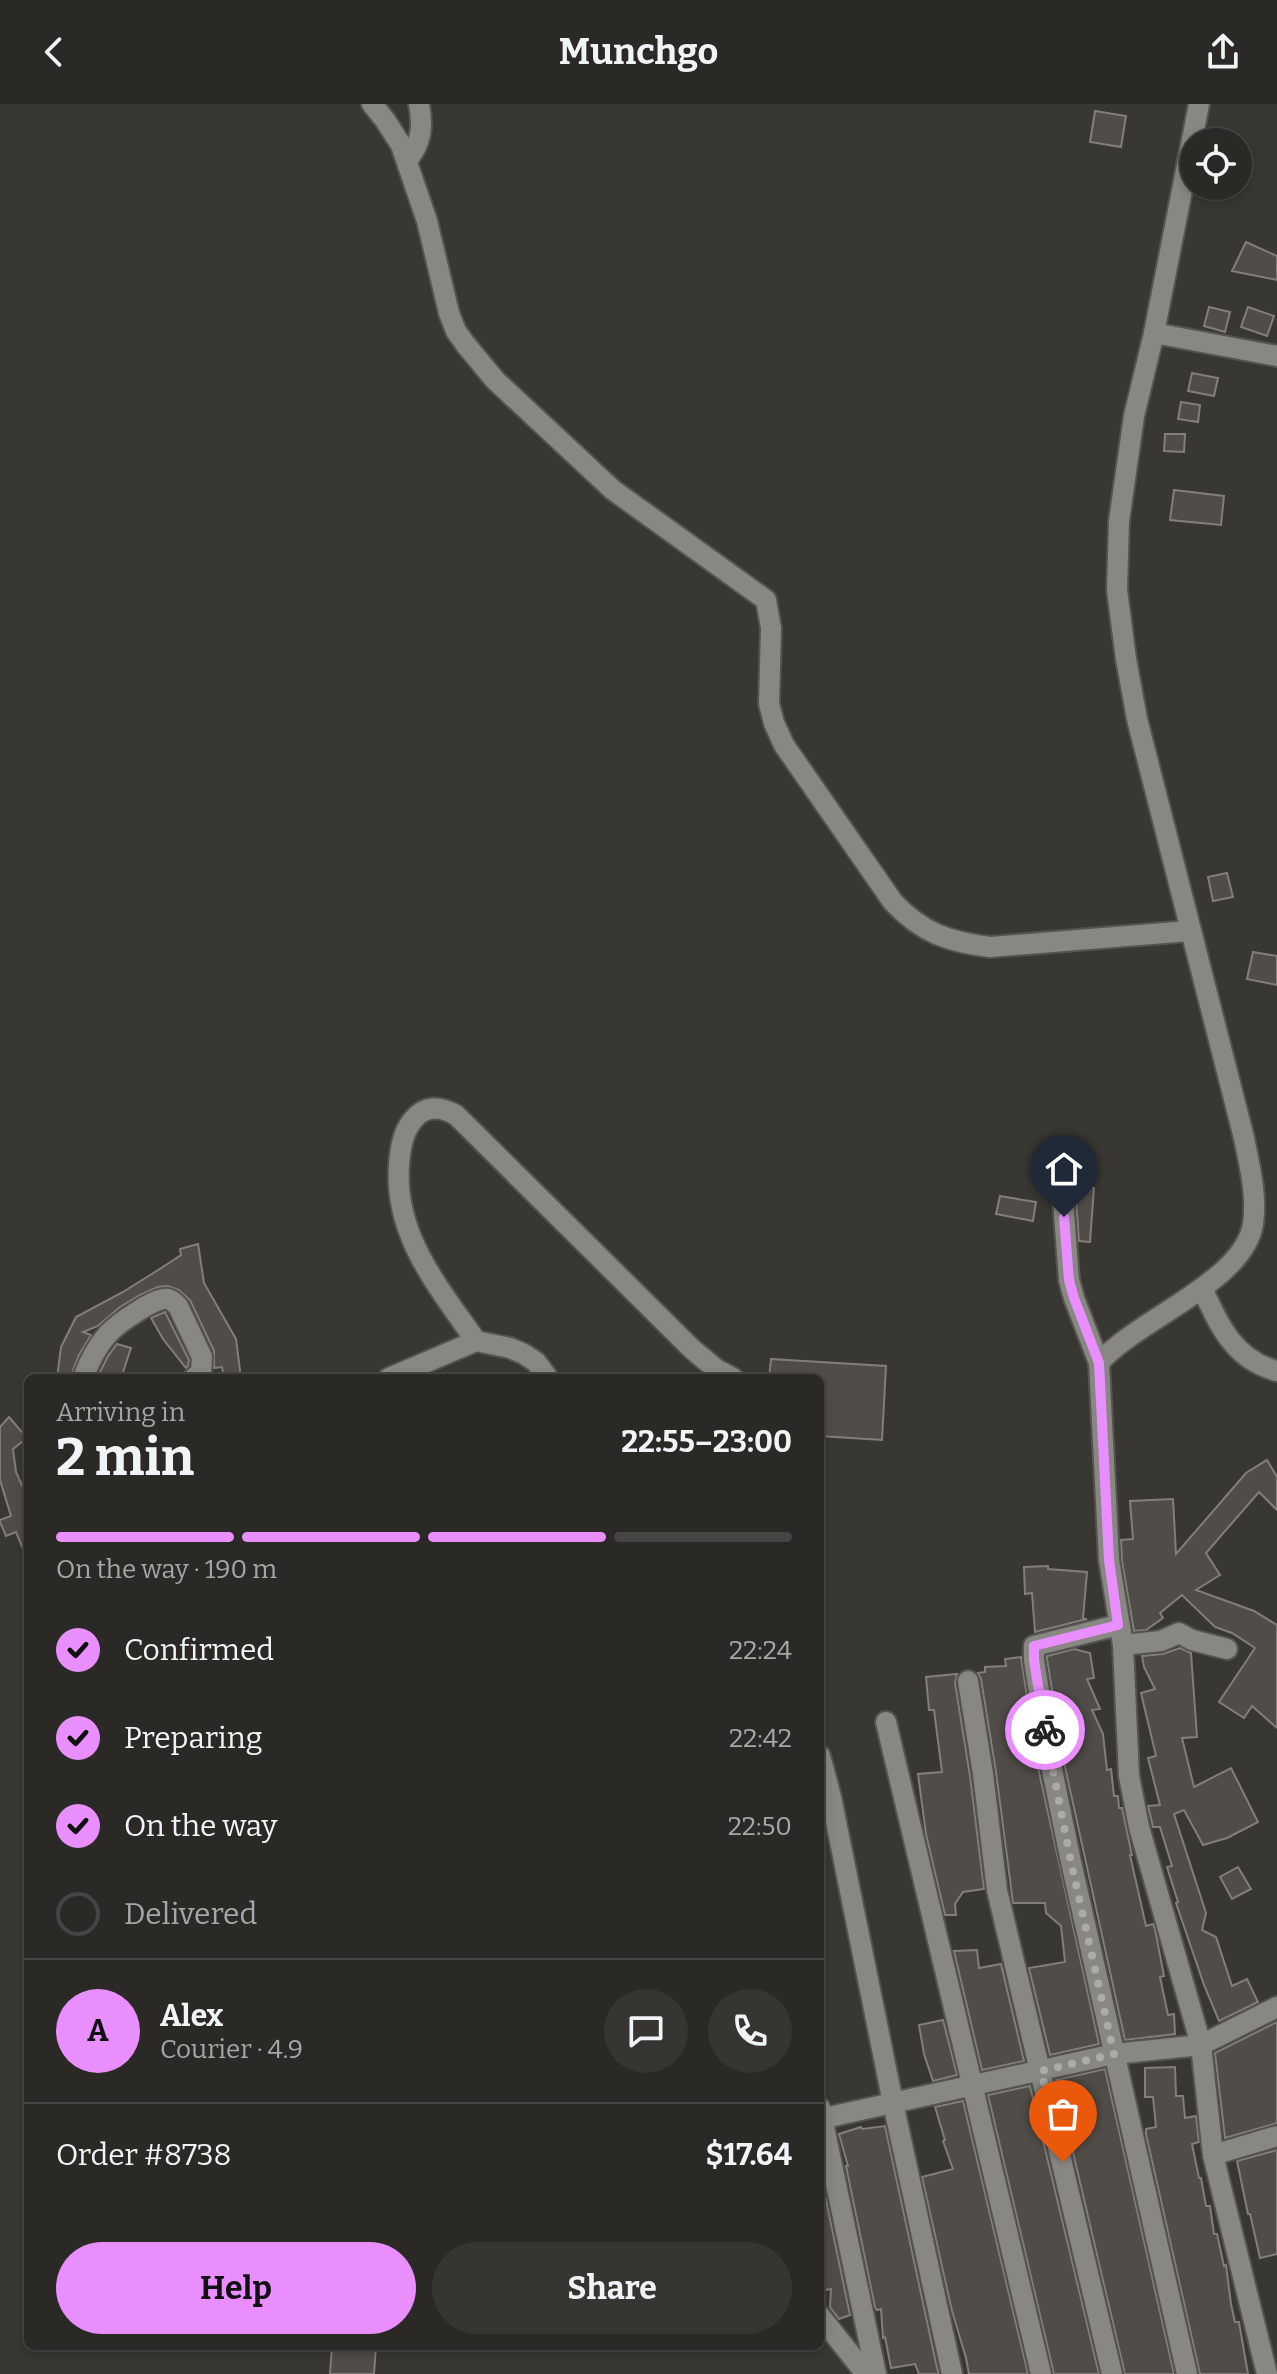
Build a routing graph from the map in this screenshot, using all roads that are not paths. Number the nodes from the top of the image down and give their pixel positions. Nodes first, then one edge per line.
1 (372, 104) edge
2 (419, 104) edge
3 (1199, 104) edge
4 (407, 160) junction
5 (1154, 333) junction
6 (1277, 356) edge
7 (1189, 931) junction
8 (1062, 1186) dead end
9 (1202, 1288) junction
10 (476, 1341) junction
11 (1099, 1363) junction
12 (1277, 1371) edge
13 (85, 1374) edge
14 (199, 1374) edge
15 (398, 1374) edge
16 (545, 1374) edge
17 (725, 1374) edge
18 (1120, 1635) junction
19 (1227, 1649) dead end
20 (968, 1681) dead end
21 (886, 1722) dead end
22 (824, 1771) edge
23 (1277, 2007) edge
24 (1201, 2045) junction
25 (1114, 2054) junction
26 (1041, 2071) junction
27 (975, 2086) junction
28 (893, 2103) junction
29 (824, 2114) edge
30 (824, 2129) edge
31 (1277, 2136) edge
32 (1213, 2155) junction
33 (824, 2321) edge
34 (866, 2374) edge
35 (876, 2374) edge
36 (952, 2374) edge
37 (1041, 2374) edge
38 (1112, 2374) edge
39 (1187, 2374) edge
40 (1267, 2374) edge

1 - 4 street
2 - 4 street
3 - 5 street
4 - 7 street
5 - 6 street
5 - 7 street
7 - 9 street
8 - 11 street
9 - 11 street
9 - 12 street
10 - 15 street
10 - 16 street
10 - 17 street
11 - 18 street
13 - 14 street
18 - 19 street
18 - 24 street
18 - 25 street
20 - 26 street
21 - 27 street
22 - 28 street
23 - 24 street
24 - 25 street
24 - 32 street
25 - 26 street
25 - 39 street
26 - 27 street
26 - 38 street
27 - 28 street
27 - 37 street
28 - 29 street
28 - 36 street
30 - 35 street
31 - 32 street
32 - 40 street
33 - 34 street

